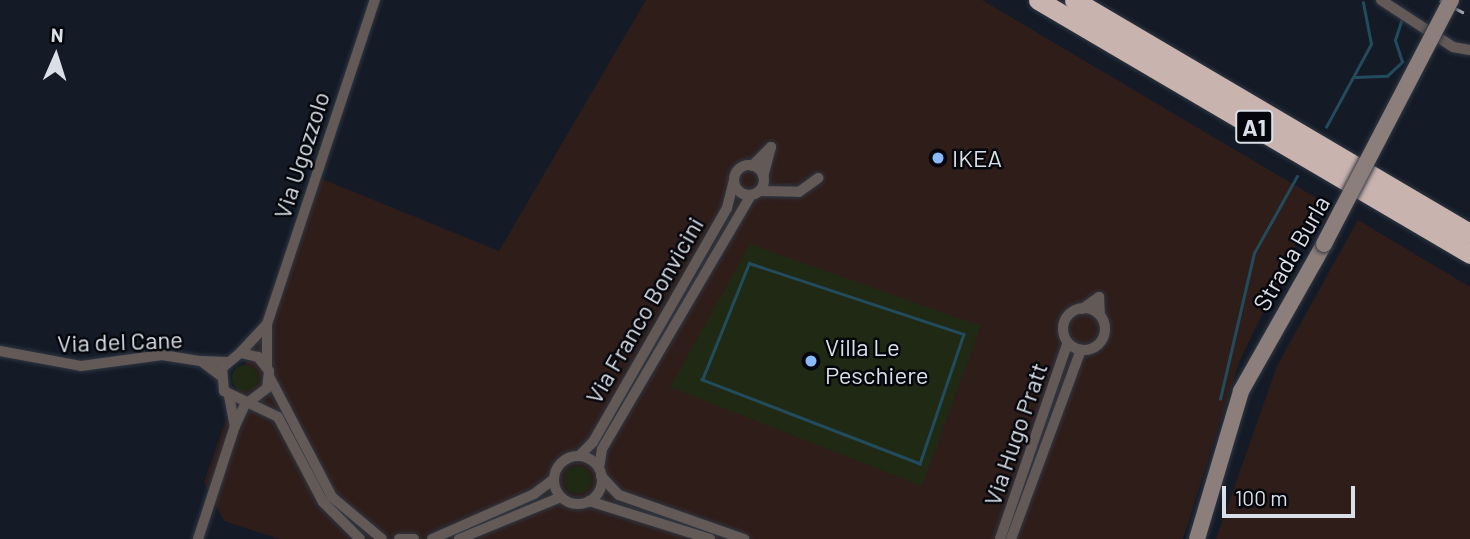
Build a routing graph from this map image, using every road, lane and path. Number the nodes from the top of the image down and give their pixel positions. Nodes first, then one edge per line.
1 (375, 0) edge
2 (1038, 0) edge
3 (1074, 0) edge
4 (1381, 0) edge
5 (1451, 0) edge
6 (1470, 50) edge
7 (752, 166) junction
8 (764, 177) junction
9 (818, 178) dead end
10 (734, 179) junction
11 (778, 190) junction
12 (755, 193) junction
13 (1470, 233) edge
14 (1470, 254) edge
15 (267, 324) junction
16 (1068, 342) junction
17 (1081, 350) junction
18 (0, 351) edge
19 (240, 354) junction
20 (201, 361) junction
21 (226, 362) junction
22 (268, 371) junction
23 (220, 376) junction
24 (229, 396) junction
25 (248, 402) junction
26 (235, 426) junction
27 (579, 456) junction
28 (600, 472) junction
29 (554, 479) junction
30 (561, 497) junction
31 (589, 501) junction
32 (198, 539) edge
33 (360, 539) edge
34 (382, 539) edge
35 (399, 539) edge
36 (414, 539) edge
37 (432, 539) edge
38 (459, 539) edge
39 (710, 539) edge
40 (744, 539) edge
41 (1000, 539) edge
42 (1011, 539) edge
43 (1197, 539) edge

1 - 15 street, Via Ugozzolo
2 - 14 highway, A1
3 - 13 highway, A1
4 - 6 street
5 - 43 main road, Strada Burla, bridge
7 - 8 street
7 - 8 street, Via Franco Bonvicini
7 - 10 street
8 - 11 street
8 - 12 street, Via Franco Bonvicini
9 - 11 street
10 - 12 street
10 - 27 street, Via Franco Bonvicini
11 - 12 street
12 - 28 street, Via Franco Bonvicini
15 - 19 street, Via Ugozzolo
15 - 22 street, Via Ugozzolo
16 - 17 street
16 - 17 street
16 - 41 street, Via Hugo Pratt
17 - 42 street, Via Hugo Pratt
18 - 20 street, Via del Cane
19 - 21 street, Via Ugozzolo
19 - 22 street
20 - 21 street, Via del Cane
20 - 23 street, Via del Cane
21 - 23 street
22 - 25 street
22 - 34 street
23 - 24 street
24 - 25 street
24 - 26 street
25 - 26 street
25 - 33 street
26 - 32 street
27 - 28 street
27 - 29 street
28 - 31 street
28 - 40 street
29 - 30 street
29 - 37 street
30 - 31 street
30 - 38 street
31 - 39 street
35 - 36 street

